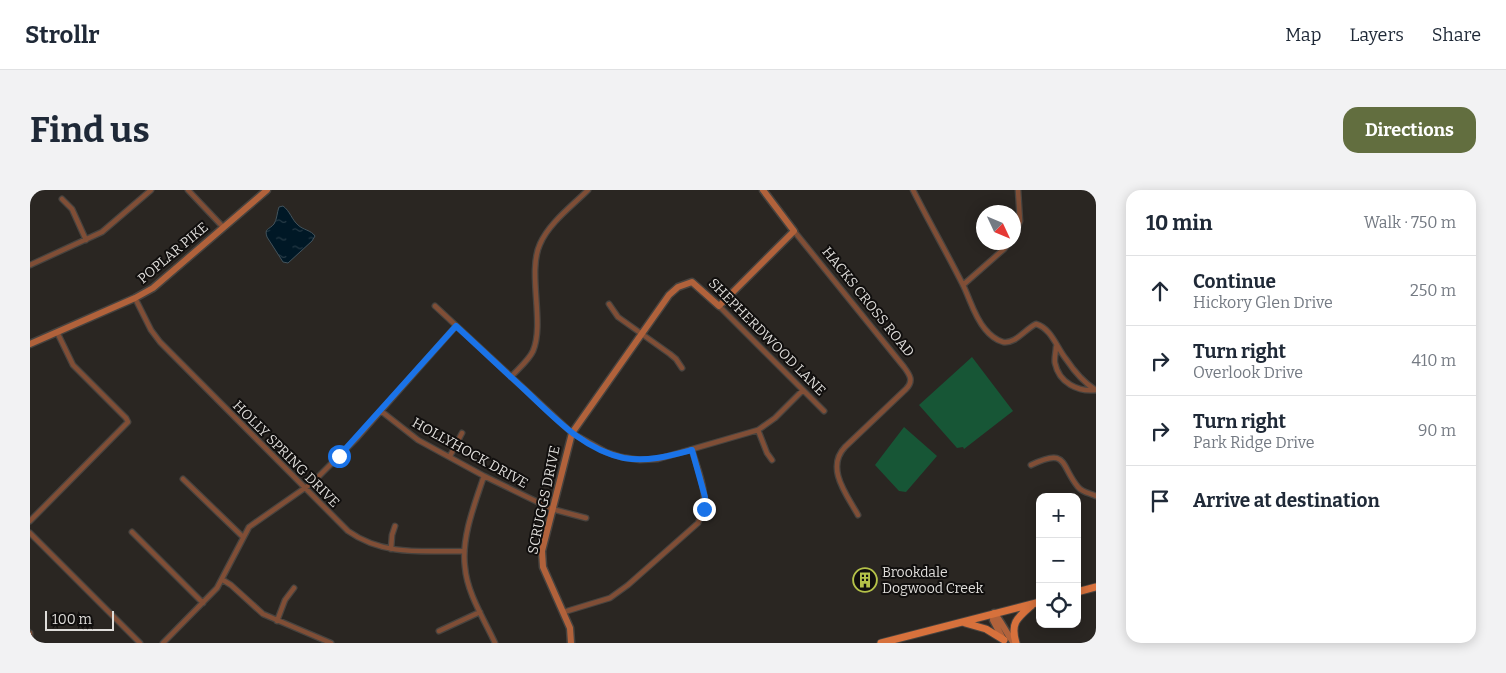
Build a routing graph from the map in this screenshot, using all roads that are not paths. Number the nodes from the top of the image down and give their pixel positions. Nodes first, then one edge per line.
1 (151, 190) edge
2 (188, 190) edge
3 (267, 190) edge
4 (588, 190) edge
5 (763, 190) edge
6 (913, 190) edge
7 (1018, 190) edge
8 (62, 199) dead end
9 (1019, 205) edge
10 (223, 227) junction
11 (794, 231) junction
12 (86, 240) junction
13 (1003, 250) edge
14 (30, 265) edge
15 (692, 282) joint
16 (963, 286) junction
17 (135, 298) junction
18 (609, 304) dead end
19 (435, 306) dead end
20 (719, 306) junction
21 (456, 326) junction
22 (58, 332) junction
23 (641, 334) junction
24 (30, 344) edge
25 (1056, 345) junction
26 (682, 368) dead end
27 (511, 377) junction
28 (803, 390) junction
29 (1096, 390) edge
30 (381, 411) junction
31 (824, 411) dead end
32 (758, 430) junction
33 (462, 433) dead end
34 (572, 433) junction
35 (692, 450) junction
36 (450, 456) junction
37 (772, 460) dead end
38 (1031, 465) dead end
39 (484, 476) junction
40 (183, 479) dead end
41 (305, 488) junction
42 (1096, 496) edge
43 (552, 509) junction
44 (858, 515) dead end
45 (586, 518) dead end
46 (30, 520) edge
47 (395, 526) dead end
48 (132, 532) dead end
49 (30, 533) edge
50 (243, 537) junction
51 (391, 549) junction
52 (464, 551) junction
53 (223, 580) junction
54 (1096, 587) edge
55 (294, 588) dead end
56 (1081, 591) edge
57 (203, 603) junction
58 (1036, 603) edge
59 (1036, 604) edge
60 (480, 612) junction
61 (564, 612) junction
62 (994, 613) junction
63 (278, 621) junction
64 (962, 622) junction
65 (439, 631) dead end
66 (30, 633) edge
67 (31, 642) edge
68 (1004, 642) edge
69 (140, 643) edge
70 (163, 643) edge
71 (331, 643) edge
72 (494, 643) edge
73 (570, 643) edge
74 (882, 643) edge
75 (1015, 643) edge

1 - 12 street
2 - 10 street
3 - 10 street, POPLAR PIKE
4 - 27 street
5 - 11 street, HACKS CROSS ROAD
6 - 16 street
7 - 9 street
8 - 12 street
10 - 17 street, POPLAR PIKE
11 - 20 street
11 - 44 street, HACKS CROSS ROAD
12 - 14 street
13 - 16 street
15 - 20 street, SHEPHERDWOOD LANE
15 - 23 street, SCRUGGS DRIVE
16 - 25 street
17 - 22 street, POPLAR PIKE
17 - 41 street, HOLLY SPRING DRIVE
18 - 23 street
19 - 21 street
20 - 28 street, SHEPHERDWOOD LANE
21 - 27 street
21 - 30 street
22 - 24 street, POPLAR PIKE
22 - 46 street
23 - 26 street
23 - 34 street, SCRUGGS DRIVE
25 - 29 street
25 - 29 street
27 - 34 street
28 - 31 street, SHEPHERDWOOD LANE
28 - 32 street
30 - 36 street, HOLLYHOCK DRIVE
30 - 41 street
32 - 35 street
32 - 37 street
33 - 36 street
34 - 35 street
34 - 43 street, SCRUGGS DRIVE
35 - 61 street
36 - 39 street, HOLLYHOCK DRIVE
38 - 42 street
39 - 43 street, HOLLYHOCK DRIVE
39 - 52 street
40 - 50 street
41 - 50 street
41 - 51 street, HOLLY SPRING DRIVE
43 - 45 street, HOLLYHOCK DRIVE
43 - 61 street, SCRUGGS DRIVE
47 - 51 street
48 - 57 street
49 - 69 street
50 - 53 street
51 - 52 street, HOLLY SPRING DRIVE
52 - 60 street
53 - 57 street
53 - 63 street
54 - 56 main road
55 - 63 street
57 - 70 street
58 - 62 main road
59 - 75 main road
60 - 65 street
60 - 72 street
61 - 73 street, SCRUGGS DRIVE
62 - 64 main road
62 - 68 street
62 - 75 street
63 - 71 street
64 - 68 main road
64 - 74 main road
66 - 67 street

